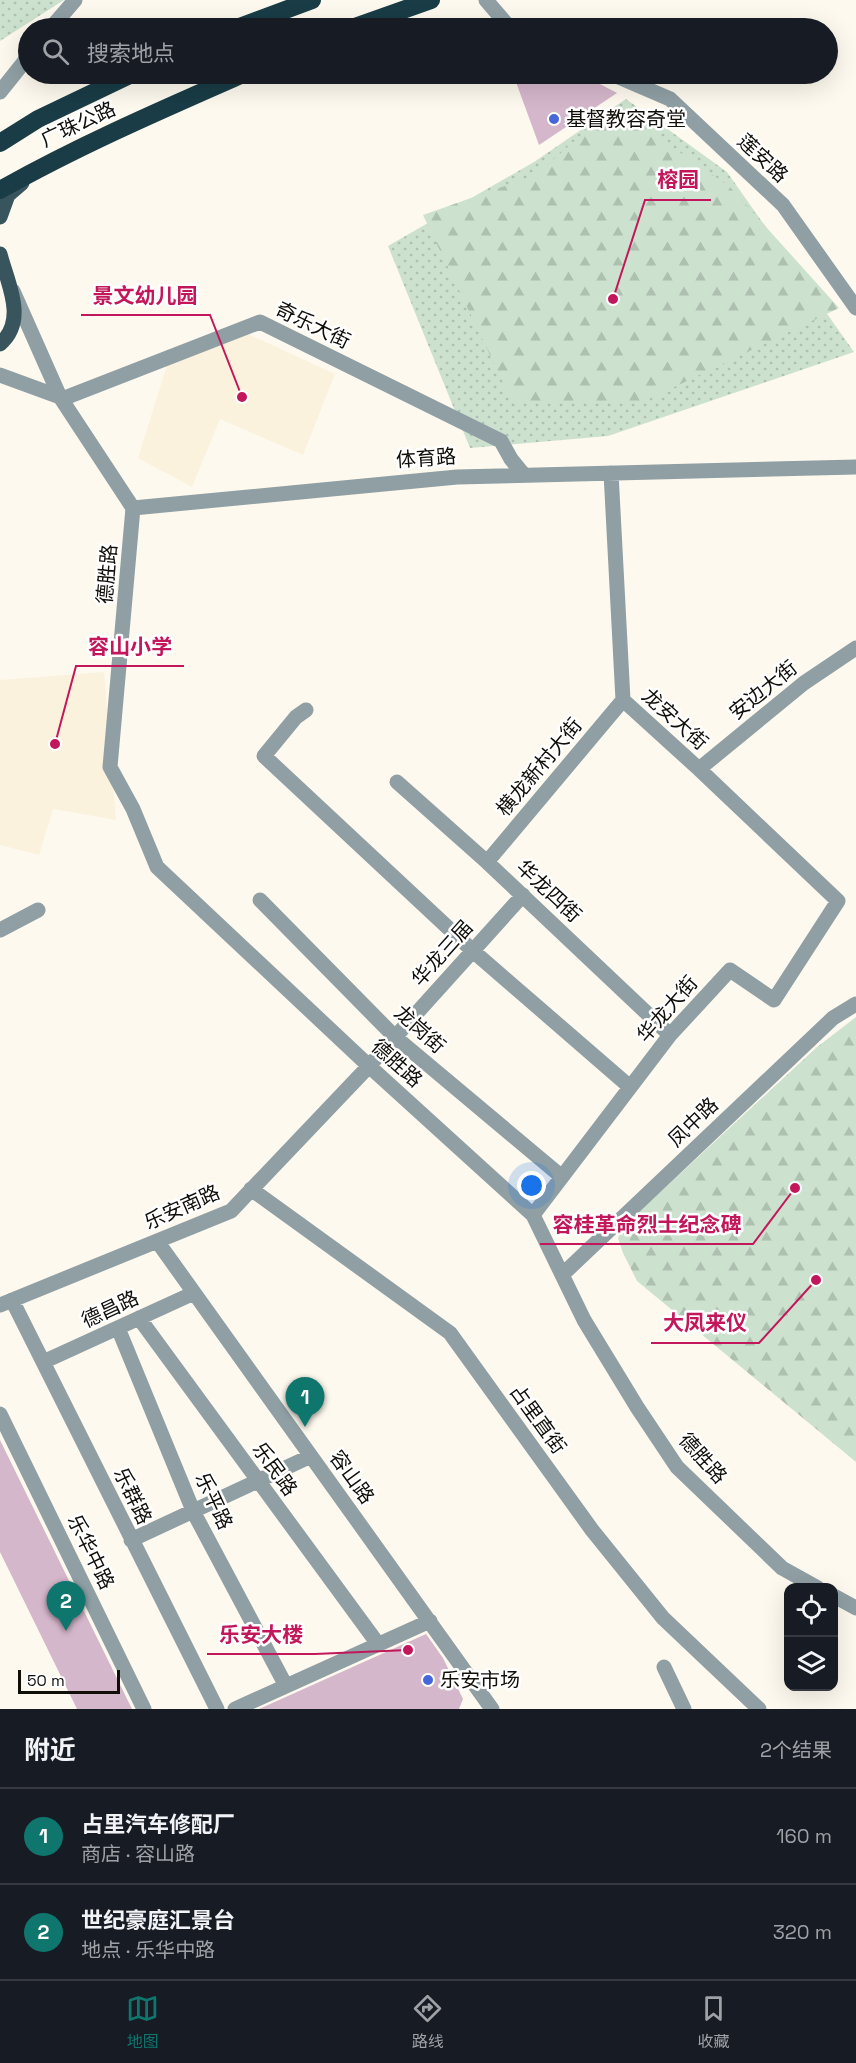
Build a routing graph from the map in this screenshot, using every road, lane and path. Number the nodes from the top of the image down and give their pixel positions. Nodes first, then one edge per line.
1 (75, 0) edge
2 (312, 0) edge
3 (430, 0) edge
4 (486, 0) edge
5 (60, 18) edge
6 (264, 18) edge
7 (380, 18) edge
8 (501, 18) edge
9 (18, 70) edge
10 (111, 84) edge
11 (221, 84) edge
12 (635, 84) edge
13 (0, 92) edge
14 (0, 143) edge
15 (40, 167) junction
16 (0, 190) edge
17 (0, 217) edge
18 (0, 254) edge
19 (12, 287) junction
20 (856, 308) edge
21 (0, 344) edge
22 (0, 375) edge
23 (61, 398) junction
24 (856, 467) edge
25 (611, 473) junction
26 (524, 475) junction
27 (133, 508) junction
28 (856, 648) edge
29 (623, 700) junction
30 (306, 710) dead end
31 (699, 769) junction
32 (397, 782) dead end
33 (488, 862) junction
34 (523, 895) junction
35 (260, 900) dead end
36 (838, 901) joint
37 (38, 910) dead end
38 (0, 930) edge
39 (472, 951) junction
40 (856, 1004) edge
41 (670, 1035) junction
42 (395, 1037) junction
43 (369, 1066) junction
44 (630, 1087) junction
45 (562, 1177) junction
46 (251, 1189) junction
47 (533, 1215) junction
48 (157, 1242) junction
49 (562, 1275) junction
50 (194, 1293) junction
51 (6, 1303) edge
52 (139, 1318) junction
53 (118, 1328) junction
54 (43, 1362) junction
55 (0, 1414) edge
56 (311, 1456) junction
57 (194, 1513) junction
58 (131, 1540) junction
59 (810, 1583) edge
60 (838, 1598) edge
61 (856, 1608) edge
62 (430, 1621) junction
63 (378, 1644) junction
64 (664, 1667) dead end
65 (286, 1686) junction
66 (144, 1709) edge
67 (217, 1709) edge
68 (235, 1709) edge
69 (492, 1709) edge
70 (684, 1709) edge
71 (759, 1709) edge

1 - 5 street
2 - 6 highway
3 - 7 highway
4 - 8 street
9 - 13 street
10 - 14 highway, 广珠公路
11 - 15 highway, 广珠公路
12 - 20 street, 莲安路
15 - 16 highway, 广珠公路
15 - 17 main road
18 - 19 main road
19 - 21 main road
19 - 23 street
22 - 23 street
23 - 26 street, 奇乐大街
23 - 27 street
24 - 25 street, 体育路
25 - 26 street, 体育路
25 - 29 street, 龙安大街
26 - 27 street, 体育路
27 - 43 street, 德胜路
28 - 31 street, 安边大街
29 - 31 street, 龙安大街
29 - 33 street, 横龙新村大街
30 - 39 street
31 - 36 street, 龙安大街
32 - 33 street, 华龙四街
33 - 34 street, 华龙四街
34 - 39 street, 华龙三届
34 - 41 street, 华龙四街
35 - 42 street, 龙岗街
36 - 41 street, 华龙大街
37 - 38 street
39 - 42 street, 华龙三届
39 - 44 street
40 - 49 street, 凤中路
41 - 44 street, 华龙大街
42 - 43 street, 华龙三届
42 - 45 street, 龙岗街
43 - 46 street, 乐安南路
43 - 47 street, 德胜路
44 - 45 street, 华龙大街
45 - 47 street, 华龙大街
46 - 48 street, 乐安南路
46 - 71 street, 占里直街
47 - 49 street, 德胜路
48 - 50 street, 容山路
48 - 51 street, 乐安南路
49 - 59 street, 德胜路
50 - 52 street, 德昌路
50 - 56 street, 容山路
51 - 54 street, 乐群路
52 - 53 street, 德昌路
52 - 63 street, 乐民路
53 - 54 street, 德昌路
53 - 57 street, 乐平路
54 - 58 street, 乐群路
55 - 66 street, 乐华中路
56 - 57 street
56 - 62 street, 容山路
57 - 58 street
57 - 65 street, 乐平路
58 - 67 street, 乐群路
60 - 61 street
62 - 63 street
62 - 69 street, 容山路
63 - 65 street
64 - 70 street
65 - 68 street

